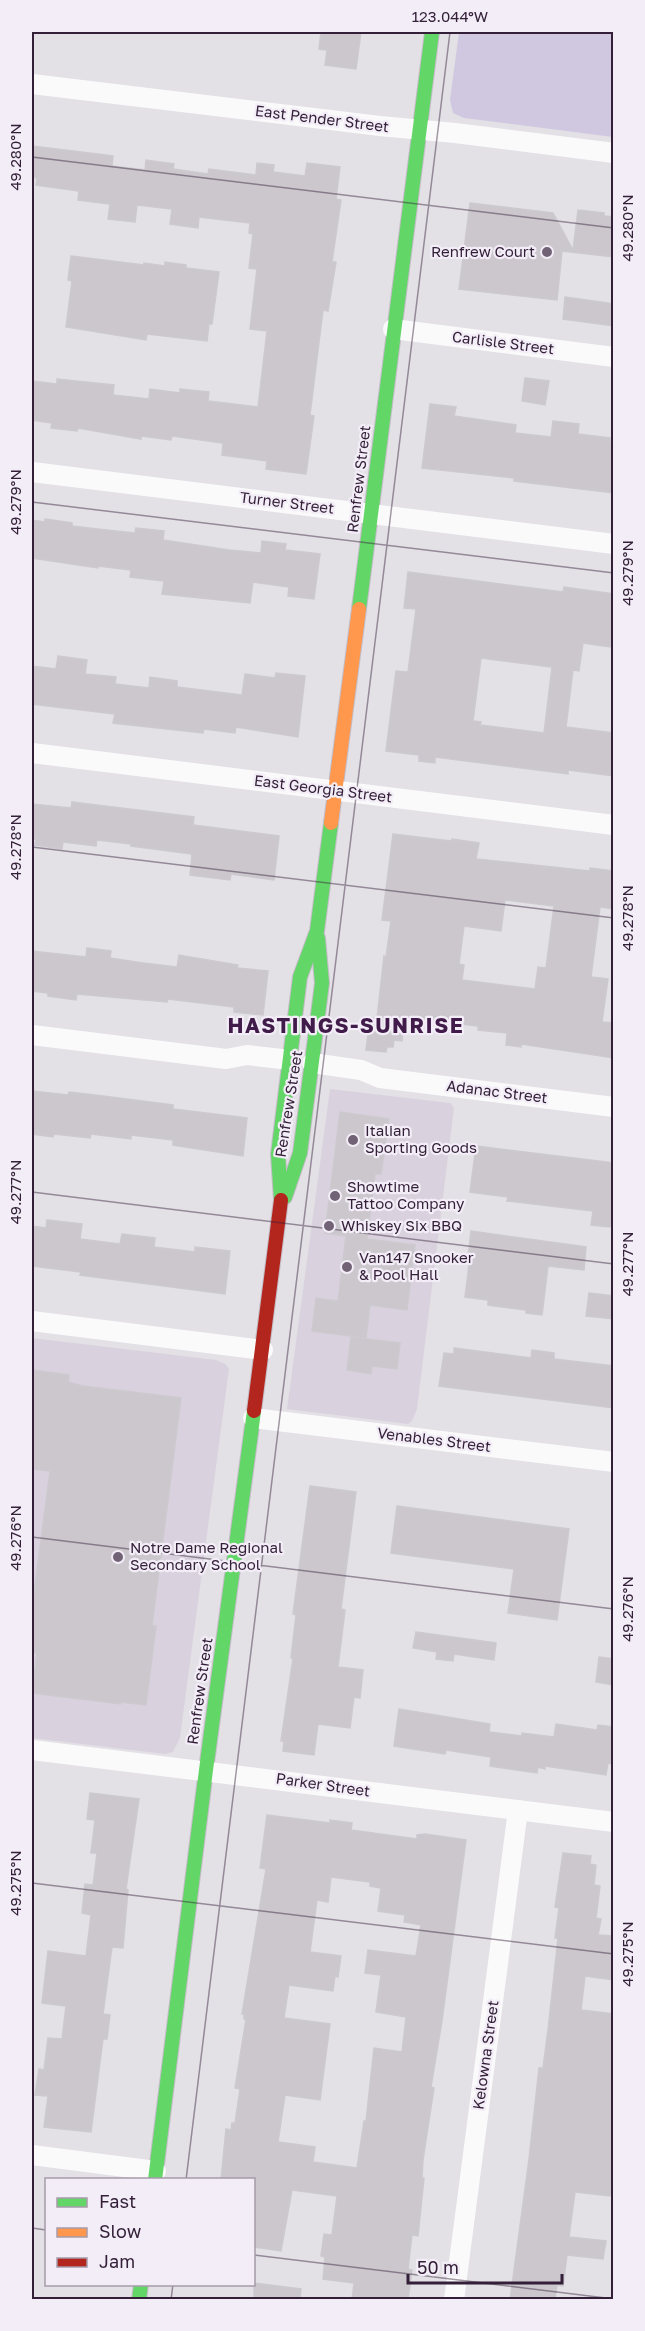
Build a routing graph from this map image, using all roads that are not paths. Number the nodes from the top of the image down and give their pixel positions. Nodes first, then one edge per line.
1 (432, 32) edge
2 (32, 84) edge
3 (421, 129) junction
4 (614, 153) edge
5 (393, 329) junction
6 (614, 357) edge
7 (32, 472) edge
8 (371, 512) junction
9 (614, 544) edge
10 (32, 753) edge
11 (335, 790) junction
12 (614, 825) edge
13 (317, 931) junction
14 (32, 1035) edge
15 (289, 1067) junction
16 (311, 1070) junction
17 (614, 1107) edge
18 (281, 1207) junction
19 (32, 1321) edge
20 (262, 1350) junction
21 (254, 1418) junction
22 (614, 1462) edge
23 (32, 1750) edge
24 (206, 1770) junction
25 (518, 1810) junction
26 (614, 1822) edge
27 (32, 2155) edge
28 (156, 2175) edge
29 (454, 2300) edge

1 - 3 street, Renfrew Street
2 - 3 street, East Pender Street
3 - 4 street, East Pender Street
3 - 5 street, Renfrew Street
5 - 6 street, Carlisle Street
5 - 8 street, Renfrew Street
7 - 8 street, Turner Street
8 - 9 street, Turner Street
8 - 11 street, Renfrew Street
10 - 11 street, East Georgia Street
11 - 12 street, East Georgia Street
11 - 13 street, Renfrew Street
13 - 15 street, Renfrew Street
13 - 16 street, Renfrew Street
14 - 15 street
15 - 18 street, Renfrew Street
16 - 17 street, Adanac Street
16 - 18 street, Renfrew Street
18 - 20 street, Renfrew Street
19 - 20 street
20 - 21 street, Renfrew Street
21 - 22 street, Venables Street
21 - 24 street, Renfrew Street
23 - 24 street, Parker Street
24 - 25 street, Parker Street
24 - 28 street, Renfrew Street
25 - 26 street, Parker Street
25 - 29 street, Kelowna Street
27 - 28 street

